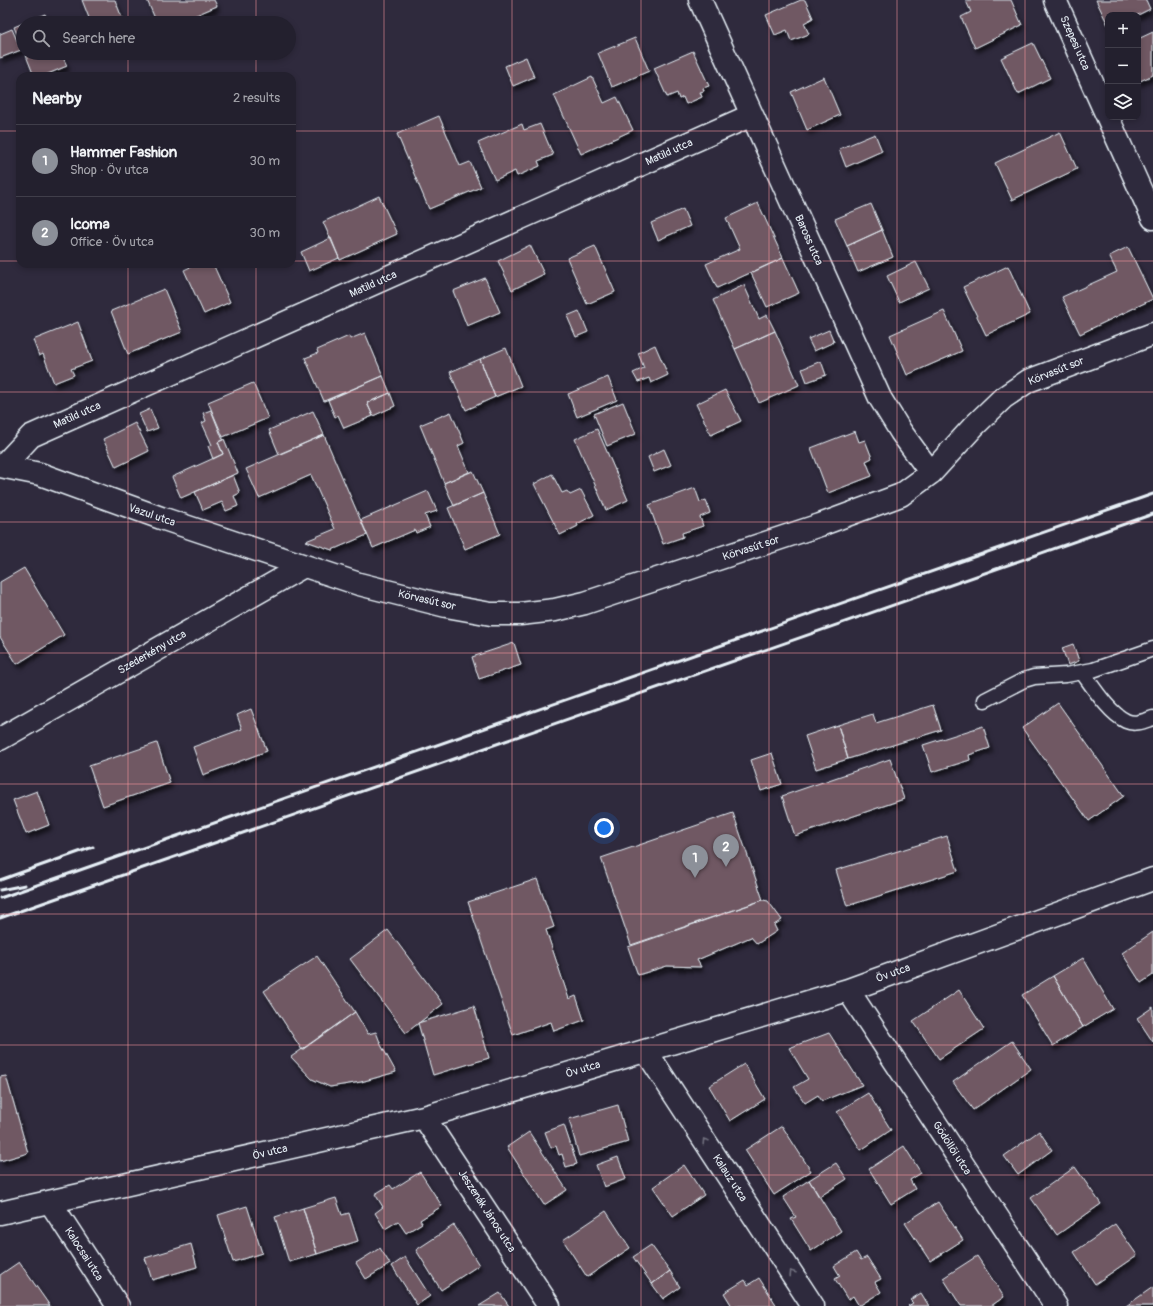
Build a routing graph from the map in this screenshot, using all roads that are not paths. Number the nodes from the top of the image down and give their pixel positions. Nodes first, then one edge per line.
1 (700, 0) edge
2 (1055, 0) edge
3 (752, 115) junction
4 (1153, 218) edge
5 (1153, 334) edge
6 (2, 466) edge
7 (931, 473) junction
8 (304, 566) junction
9 (1153, 649) edge
10 (1082, 672) junction
11 (985, 700) dead end
12 (1153, 718) edge
13 (0, 739) edge
14 (1153, 879) edge
15 (848, 990) junction
16 (646, 1050) junction
17 (424, 1117) junction
18 (50, 1202) junction
19 (0, 1213) edge
20 (118, 1306) edge
21 (549, 1306) edge
22 (813, 1306) edge
23 (1056, 1306) edge

1 - 3 street, Baross utca
2 - 4 street, Szepesi utca
3 - 6 street, Matild utca
3 - 7 street, Baross utca
5 - 7 street, Körvasút sor
6 - 8 street, Vazul utca
7 - 8 street, Körvasút sor
8 - 13 street, Szederkény utca
9 - 10 lane
10 - 11 lane
10 - 12 lane
14 - 15 street, Öv utca
15 - 16 street, Öv utca
15 - 23 street, Gödöllői utca
16 - 17 street, Öv utca
22 -> 16 street, Kalauz utca
17 - 18 street, Öv utca
17 - 21 street, Jeszenák János utca
18 - 19 street, Öv utca
18 - 20 street, Kalocsai utca

